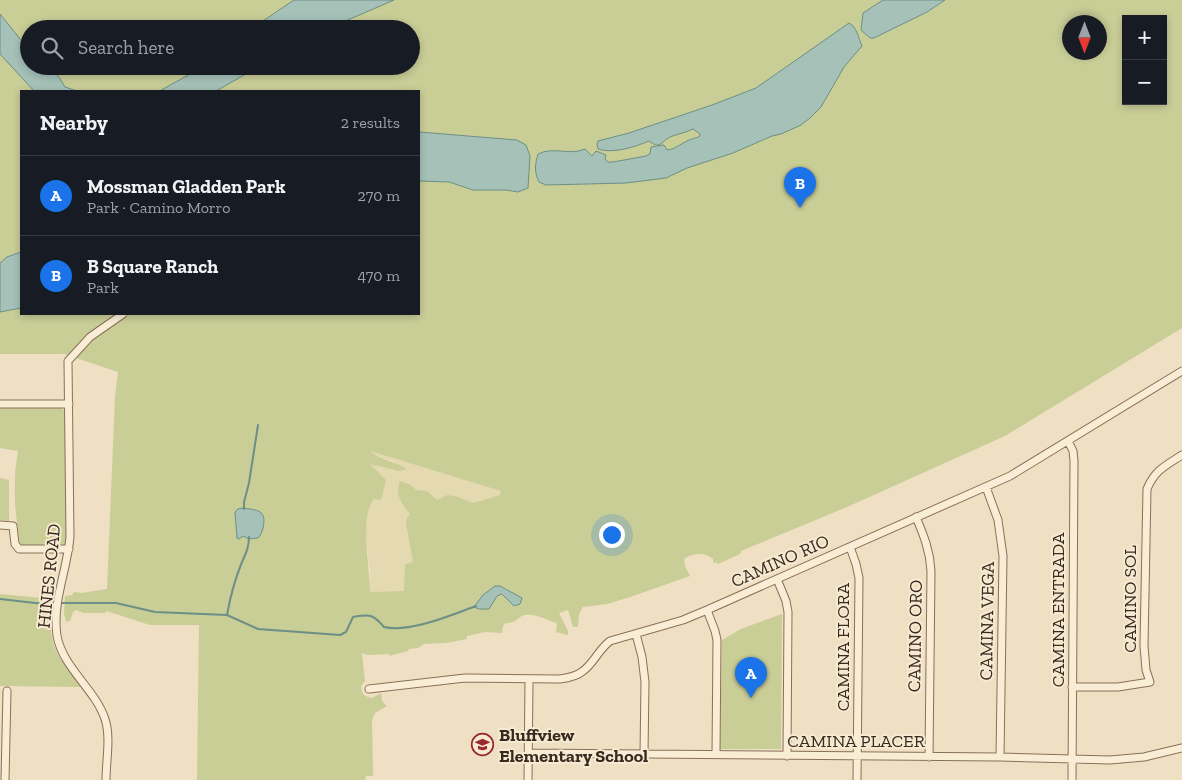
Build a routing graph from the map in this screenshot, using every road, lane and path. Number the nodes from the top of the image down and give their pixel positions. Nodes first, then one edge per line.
1 (123, 315) edge
2 (1182, 371) edge
3 (0, 404) edge
4 (69, 404) junction
5 (1068, 442) junction
6 (1182, 455) edge
7 (986, 487) junction
8 (916, 518) junction
9 (0, 525) edge
10 (850, 547) junction
11 (69, 549) junction
12 (777, 579) junction
13 (707, 610) junction
14 (636, 634) junction
15 (529, 680) junction
16 (1072, 687) junction
17 (369, 689) dead end
18 (7, 691) dead end
19 (1182, 748) edge
20 (528, 753) junction
21 (644, 754) junction
22 (716, 754) junction
23 (787, 756) junction
24 (858, 756) junction
25 (929, 757) junction
26 (1000, 757) junction
27 (1072, 758) junction
28 (5, 780) edge
29 (106, 780) edge
30 (528, 780) edge
31 (857, 780) edge
32 (1072, 780) edge

1 - 4 street, HINES ROAD
2 - 5 street, CAMINO RIO
3 - 4 street
4 - 11 street, HINES ROAD
5 - 7 street, CAMINO RIO
5 - 16 street, CAMINA ENTRADA
6 - 16 street, CAMINO SOL
7 - 8 street, CAMINO RIO
7 - 26 street, CAMINA VEGA
8 - 10 street, CAMINO RIO
8 - 25 street, CAMINO ORO
9 - 11 street
10 - 12 street, CAMINO RIO
10 - 24 street, CAMINA FLORA
11 - 29 street, HINES ROAD
12 - 13 street, CAMINO RIO
12 - 23 street
13 - 14 street, CAMINO RIO
13 - 22 street
14 - 15 street, CAMINO RIO
14 - 21 street
15 - 17 street, CAMINO RIO
15 - 20 street
16 - 27 street, CAMINA ENTRADA
18 - 28 street
19 - 27 street, CAMINA PLACER
20 - 21 street, CAMINA PLACER
20 - 30 street
21 - 22 street, CAMINA PLACER
22 - 23 street, CAMINA PLACER
23 - 24 street, CAMINA PLACER
24 - 25 street, CAMINA PLACER
24 - 31 street, CAMINA FLORA
25 - 26 street, CAMINA PLACER
26 - 27 street, CAMINA PLACER
27 - 32 street, CAMINA ENTRADA

